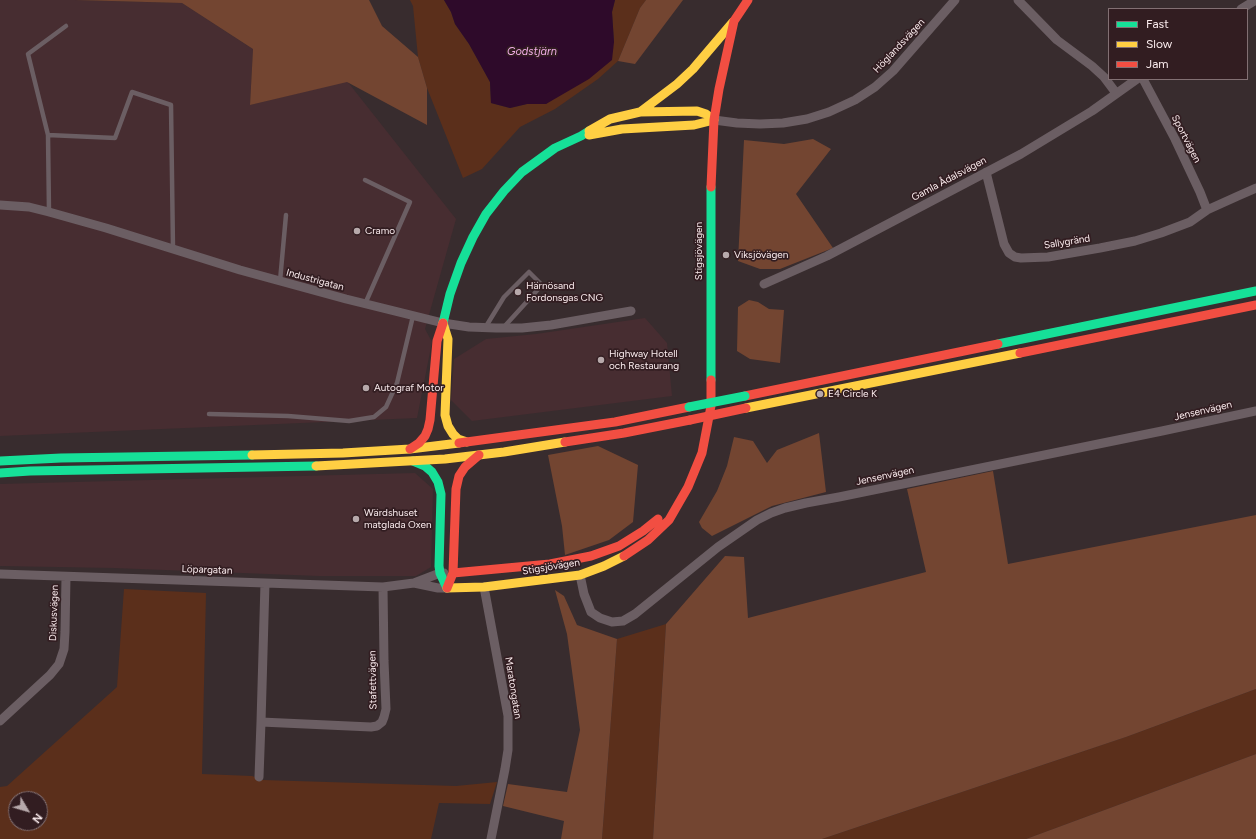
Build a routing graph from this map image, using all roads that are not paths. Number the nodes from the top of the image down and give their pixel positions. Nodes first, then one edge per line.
1 (748, 0) edge
2 (955, 0) edge
3 (1018, 0) edge
4 (1256, 0) edge
5 (1243, 8) edge
6 (734, 21) junction
7 (66, 26) dead end
8 (1136, 80) edge
9 (1144, 80) edge
10 (1116, 93) junction
11 (640, 112) junction
12 (714, 120) junction
13 (48, 135) junction
14 (581, 136) junction
15 (986, 172) junction
16 (365, 180) dead end
17 (1256, 188) edge
18 (0, 205) edge
19 (1207, 210) junction
20 (49, 212) junction
21 (286, 215) dead end
22 (173, 249) junction
23 (280, 281) junction
24 (764, 284) dead end
25 (1256, 291) edge
26 (365, 304) junction
27 (1256, 305) edge
28 (631, 311) dead end
29 (413, 316) junction
30 (443, 323) junction
31 (485, 328) junction
32 (503, 328) junction
33 (1256, 411) edge
34 (209, 414) dead end
35 (467, 442) junction
36 (410, 449) junction
37 (479, 455) junction
38 (0, 461) edge
39 (413, 461) junction
40 (0, 473) edge
41 (680, 502) junction
42 (453, 572) junction
43 (440, 573) junction
44 (0, 574) edge
45 (580, 575) junction
46 (66, 576) junction
47 (266, 583) junction
48 (414, 583) junction
49 (383, 587) junction
50 (484, 587) junction
51 (447, 588) junction
52 (0, 721) edge
53 (261, 722) junction
54 (259, 776) dead end
55 (491, 839) edge

1 - 6 main road, Stigsjövägen
2 - 12 street, Höglandsvägen
3 - 10 street
4 - 5 street
6 - 11 main road
6 - 12 main road, Stigsjövägen
7 - 13 lane
8 - 10 street, Gamla Ådalsvägen
9 - 19 street, Sportvägen
10 - 15 street, Gamla Ådalsvägen
11 - 12 main road
11 - 14 main road
12 - 14 main road
12 - 41 main road, Stigsjövägen
13 - 20 lane
13 - 22 lane
14 - 30 main road
15 - 19 street, Sallygränd
15 - 24 street, Gamla Ådalsvägen
16 - 26 lane
17 - 19 street
18 - 20 street, Industrigatan
20 - 22 street, Industrigatan
21 - 23 lane
22 - 23 street, Industrigatan
23 - 26 street, Industrigatan
25 - 35 main road, bridge
26 - 29 street, Industrigatan
27 - 37 main road, bridge
28 - 32 street, Industrigatan
29 - 30 street, Industrigatan
29 - 34 lane
30 - 31 street, Industrigatan
30 - 35 main road
30 - 36 main road
31 - 32 street, Industrigatan
31 - 32 lane
33 - 45 street, Jensenvägen
35 - 36 main road
36 - 38 main road
37 - 39 main road
37 - 42 main road
39 - 40 main road
39 - 43 main road
41 - 42 main road, Stigsjövägen
41 - 45 main road, Stigsjövägen
42 - 43 street, Löpargatan
42 - 51 main road
43 - 48 street, Löpargatan
43 - 51 main road
44 - 46 street, Löpargatan
45 - 50 main road, Stigsjövägen
46 - 47 street, Löpargatan
46 - 52 street, Diskusvägen
47 - 49 street, Löpargatan
47 - 53 street
48 - 49 street, Löpargatan
48 - 51 street, Löpargatan
49 - 53 street, Stafettvägen
50 - 51 main road, Stigsjövägen
50 - 55 street, Maratongatan
53 - 54 street

